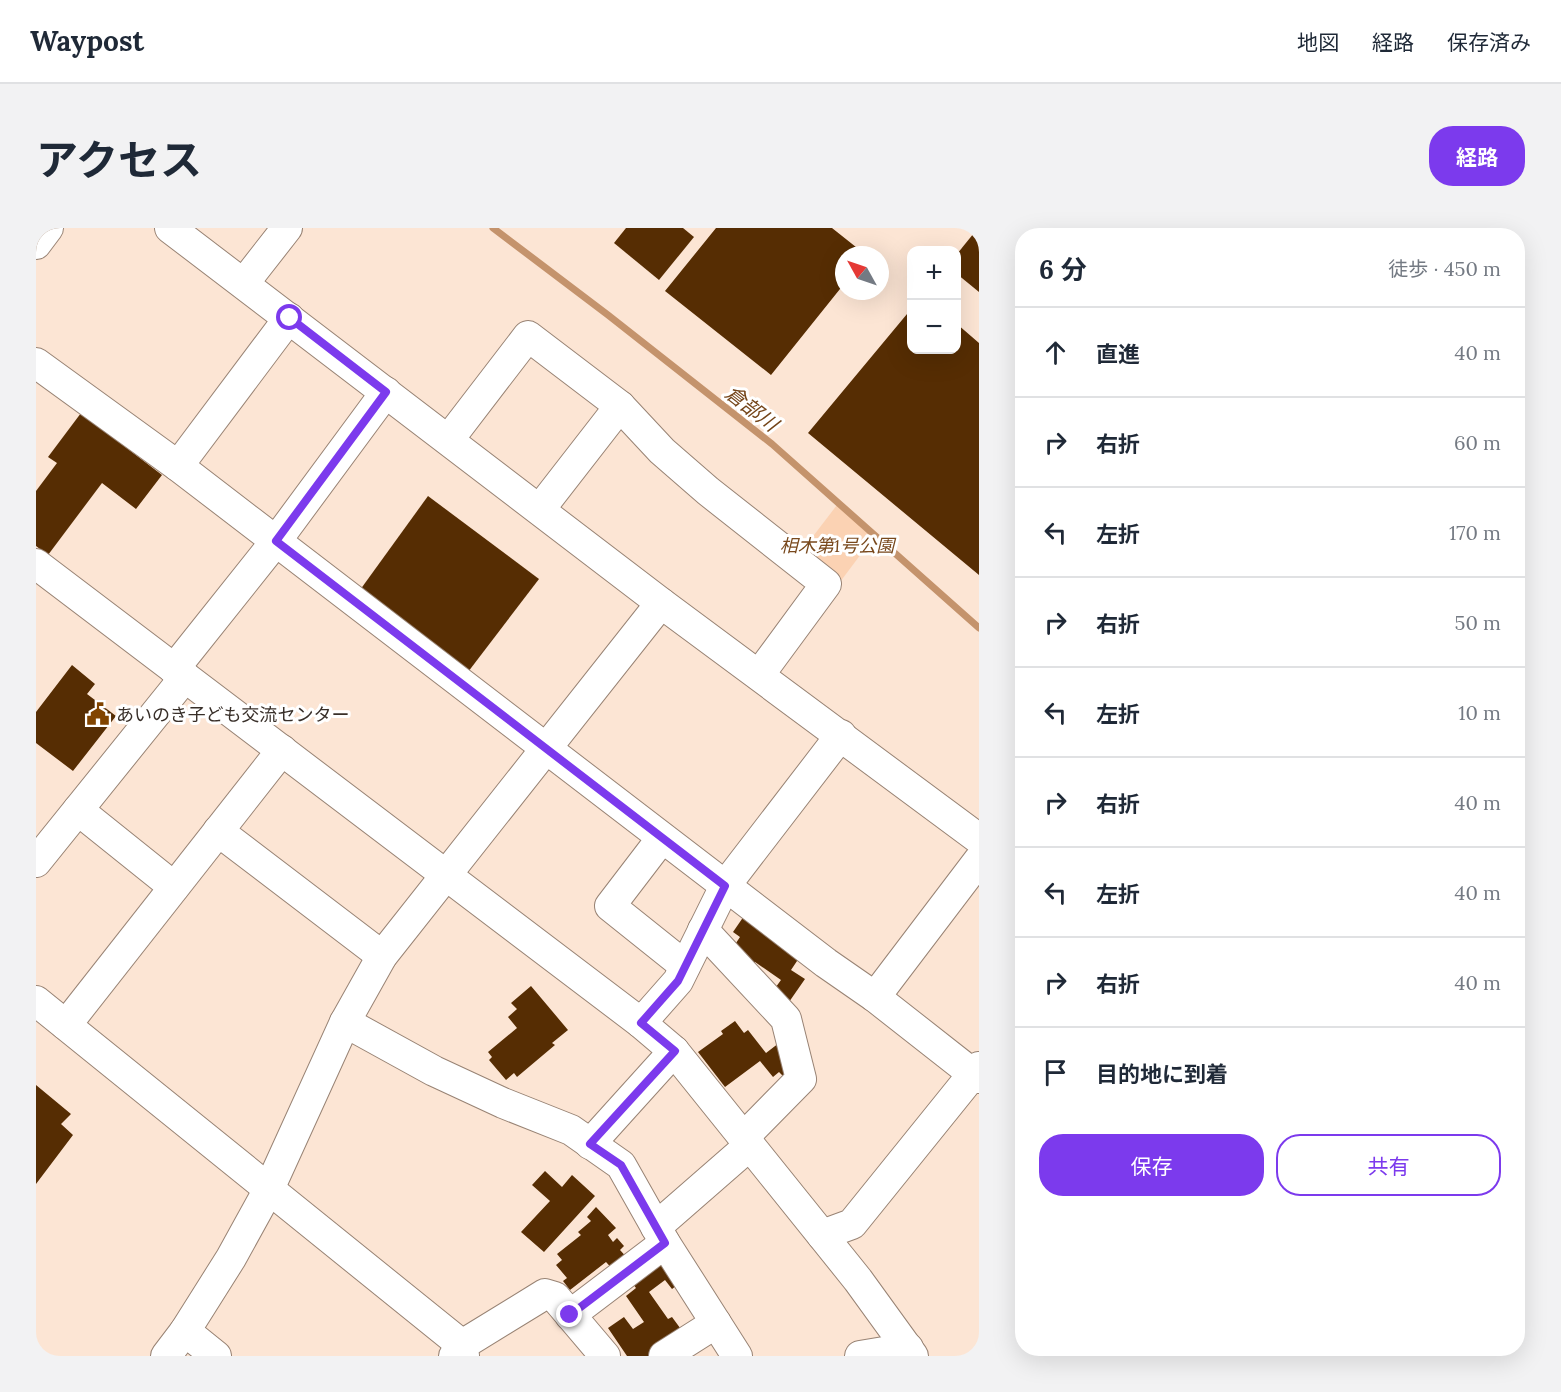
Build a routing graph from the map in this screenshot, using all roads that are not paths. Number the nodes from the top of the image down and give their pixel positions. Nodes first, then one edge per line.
1 (48, 228) edge
2 (170, 228) edge
3 (287, 228) edge
4 (36, 244) edge
5 (244, 283) junction
6 (290, 318) junction
7 (36, 363) edge
8 (386, 392) junction
9 (620, 406) junction
10 (449, 440) junction
11 (178, 465) junction
12 (540, 509) junction
13 (276, 541) junction
14 (36, 564) edge
15 (661, 603) junction
16 (180, 673) junction
17 (759, 675) junction
18 (841, 735) junction
19 (545, 748) junction
20 (282, 750) junction
21 (78, 810) junction
22 (218, 831) junction
23 (662, 838) junction
24 (979, 839) edge
25 (979, 861) edge
26 (36, 862) edge
27 (446, 875) junction
28 (725, 886) junction
29 (174, 887) junction
30 (703, 930) junction
31 (382, 956) junction
32 (685, 966) junction
33 (875, 997) junction
34 (36, 1001) edge
35 (345, 1022) junction
36 (641, 1023) junction
37 (66, 1025) junction
38 (675, 1051) junction
39 (977, 1073) edge
40 (747, 1141) junction
41 (590, 1144) junction
42 (269, 1189) junction
43 (660, 1235) junction
44 (822, 1235) junction
45 (570, 1315) junction
46 (716, 1323) junction
47 (185, 1331) junction
48 (460, 1352) edge
49 (911, 1352) edge
50 (166, 1356) edge
51 (216, 1356) edge
52 (605, 1356) edge
53 (664, 1356) edge
54 (737, 1356) edge
55 (860, 1356) edge

1 - 4 street
2 - 5 street
3 - 5 street
5 - 6 street
6 - 8 street
6 - 11 street
7 - 11 street
8 - 10 street
8 - 13 street
9 - 10 street
9 - 12 street
9 - 17 street
10 - 12 street
11 - 13 street
12 - 15 street
13 - 16 street
13 - 19 street
14 - 16 street
15 - 17 street
15 - 19 street
16 - 20 street
16 - 21 street
17 - 18 street
18 - 24 street
18 - 28 street
19 - 23 street
19 - 27 street
20 - 22 street
20 - 27 street
21 - 26 street
21 - 29 street
22 - 29 street
22 - 31 street
23 - 28 street
23 - 32 street
25 - 33 street
27 - 31 street
27 - 36 street
28 - 30 street
28 - 33 street
29 - 37 street
30 - 32 street
30 - 40 street
31 - 35 street
32 - 36 street
33 - 39 street
34 - 37 street
35 - 41 street
35 - 42 street
36 - 38 street
37 - 42 street
38 - 40 street
38 - 41 street
39 - 44 street
40 - 43 street
40 - 44 street
41 - 43 street
42 - 47 street
42 - 48 street
43 - 45 street
43 - 46 street
44 - 49 street
45 - 48 street
45 - 52 street
46 - 53 street
46 - 54 street
47 - 50 street
47 - 51 street
49 - 55 street

